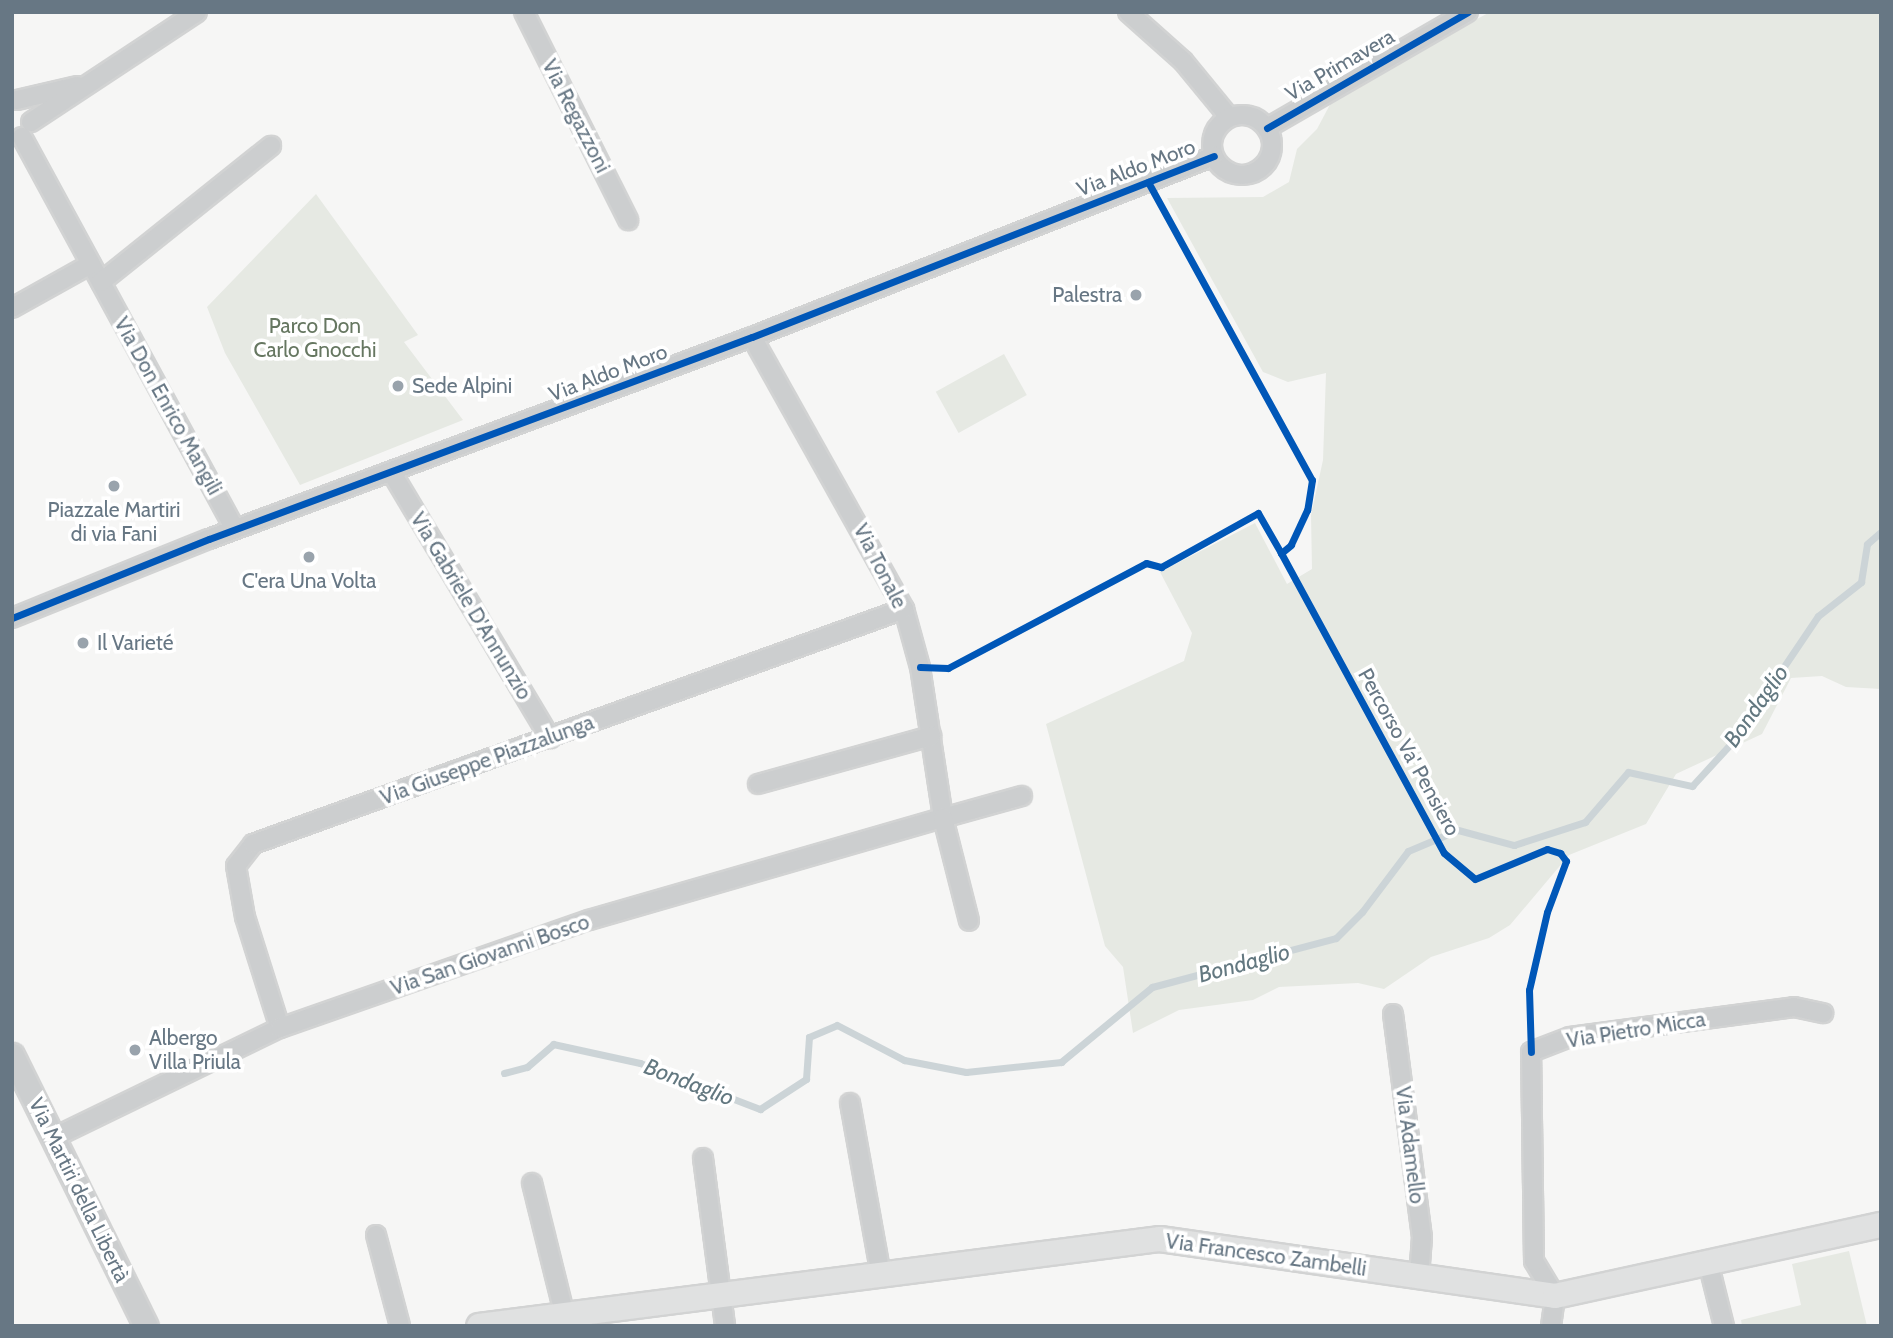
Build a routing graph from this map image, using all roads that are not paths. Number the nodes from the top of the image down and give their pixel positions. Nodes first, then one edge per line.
1 (197, 12) edge
2 (524, 12) edge
3 (1128, 12) edge
4 (1468, 12) edge
5 (88, 83) junction
6 (15, 99) edge
7 (1228, 117) junction
8 (1267, 128) junction
9 (22, 134) edge
10 (271, 146) dead end
11 (1214, 156) junction
12 (628, 220) dead end
13 (91, 264) junction
14 (101, 282) junction
15 (12, 308) edge
16 (752, 337) junction
17 (392, 473) junction
18 (235, 530) junction
19 (904, 609) junction
20 (12, 618) edge
21 (930, 736) junction
22 (550, 738) junction
23 (758, 784) dead end
24 (1022, 796) dead end
25 (943, 818) junction
26 (969, 921) dead end
27 (1823, 1013) dead end
28 (1393, 1014) dead end
29 (281, 1028) junction
30 (12, 1055) edge
31 (850, 1103) dead end
32 (53, 1138) junction
33 (703, 1158) dead end
34 (532, 1183) dead end
35 (1881, 1225) edge
36 (376, 1235) dead end
37 (1708, 1262) junction
38 (881, 1275) junction
39 (1419, 1277) junction
40 (1555, 1296) junction
41 (720, 1298) junction
42 (565, 1316) junction
43 (146, 1326) edge
44 (401, 1326) edge
45 (479, 1326) edge
46 (725, 1326) edge
47 (1551, 1326) edge
48 (1724, 1326) edge

1 - 5 street
2 - 12 street, Via Regazzoni
3 - 7 street
4 - 8 street
5 - 6 street
5 - 9 street
6 - 9 street, Via Don Enrico Mangili
7 - 8 street
7 - 11 street, Via Aldo Moro
8 - 11 street, Via Aldo Moro
9 - 13 street, Via Don Enrico Mangili
10 - 14 street
11 - 16 street, Via Aldo Moro
13 - 14 street, Via Don Enrico Mangili
13 - 15 street
14 - 18 street, Via Don Enrico Mangili
16 - 17 street, Via Aldo Moro
16 - 19 street, Via Tonale
17 - 18 street, Via Aldo Moro
17 - 22 street, Via Gabriele D'Annunzio
18 - 20 street, Via Aldo Moro
19 - 21 street, Via Tonale
19 - 22 street, Via Giuseppe Piazzalunga
21 - 23 street
21 - 25 street, Via Tonale
22 - 29 street, Via Giuseppe Piazzalunga
24 - 25 street, Via San Giovanni Bosco
25 - 26 street
25 - 29 street, Via San Giovanni Bosco
27 - 40 street, Via Pietro Micca
28 - 39 street, Via Adamello
29 - 32 street, Via San Giovanni Bosco
30 - 32 street, Via Martiri della Libertà
31 - 38 street
32 - 43 street, Via Martiri della Libertà
33 - 41 street
34 - 42 street
35 - 37 main road, Via Francesco Zambelli
36 - 44 street
37 - 40 main road, Via Francesco Zambelli
37 - 48 street
38 - 39 main road, Via Francesco Zambelli
38 - 41 main road, Via Francesco Zambelli
39 - 40 main road, Via Francesco Zambelli
40 - 47 street
41 - 42 main road, Via Francesco Zambelli
41 - 46 street
42 - 45 main road, Via Francesco Zambelli

